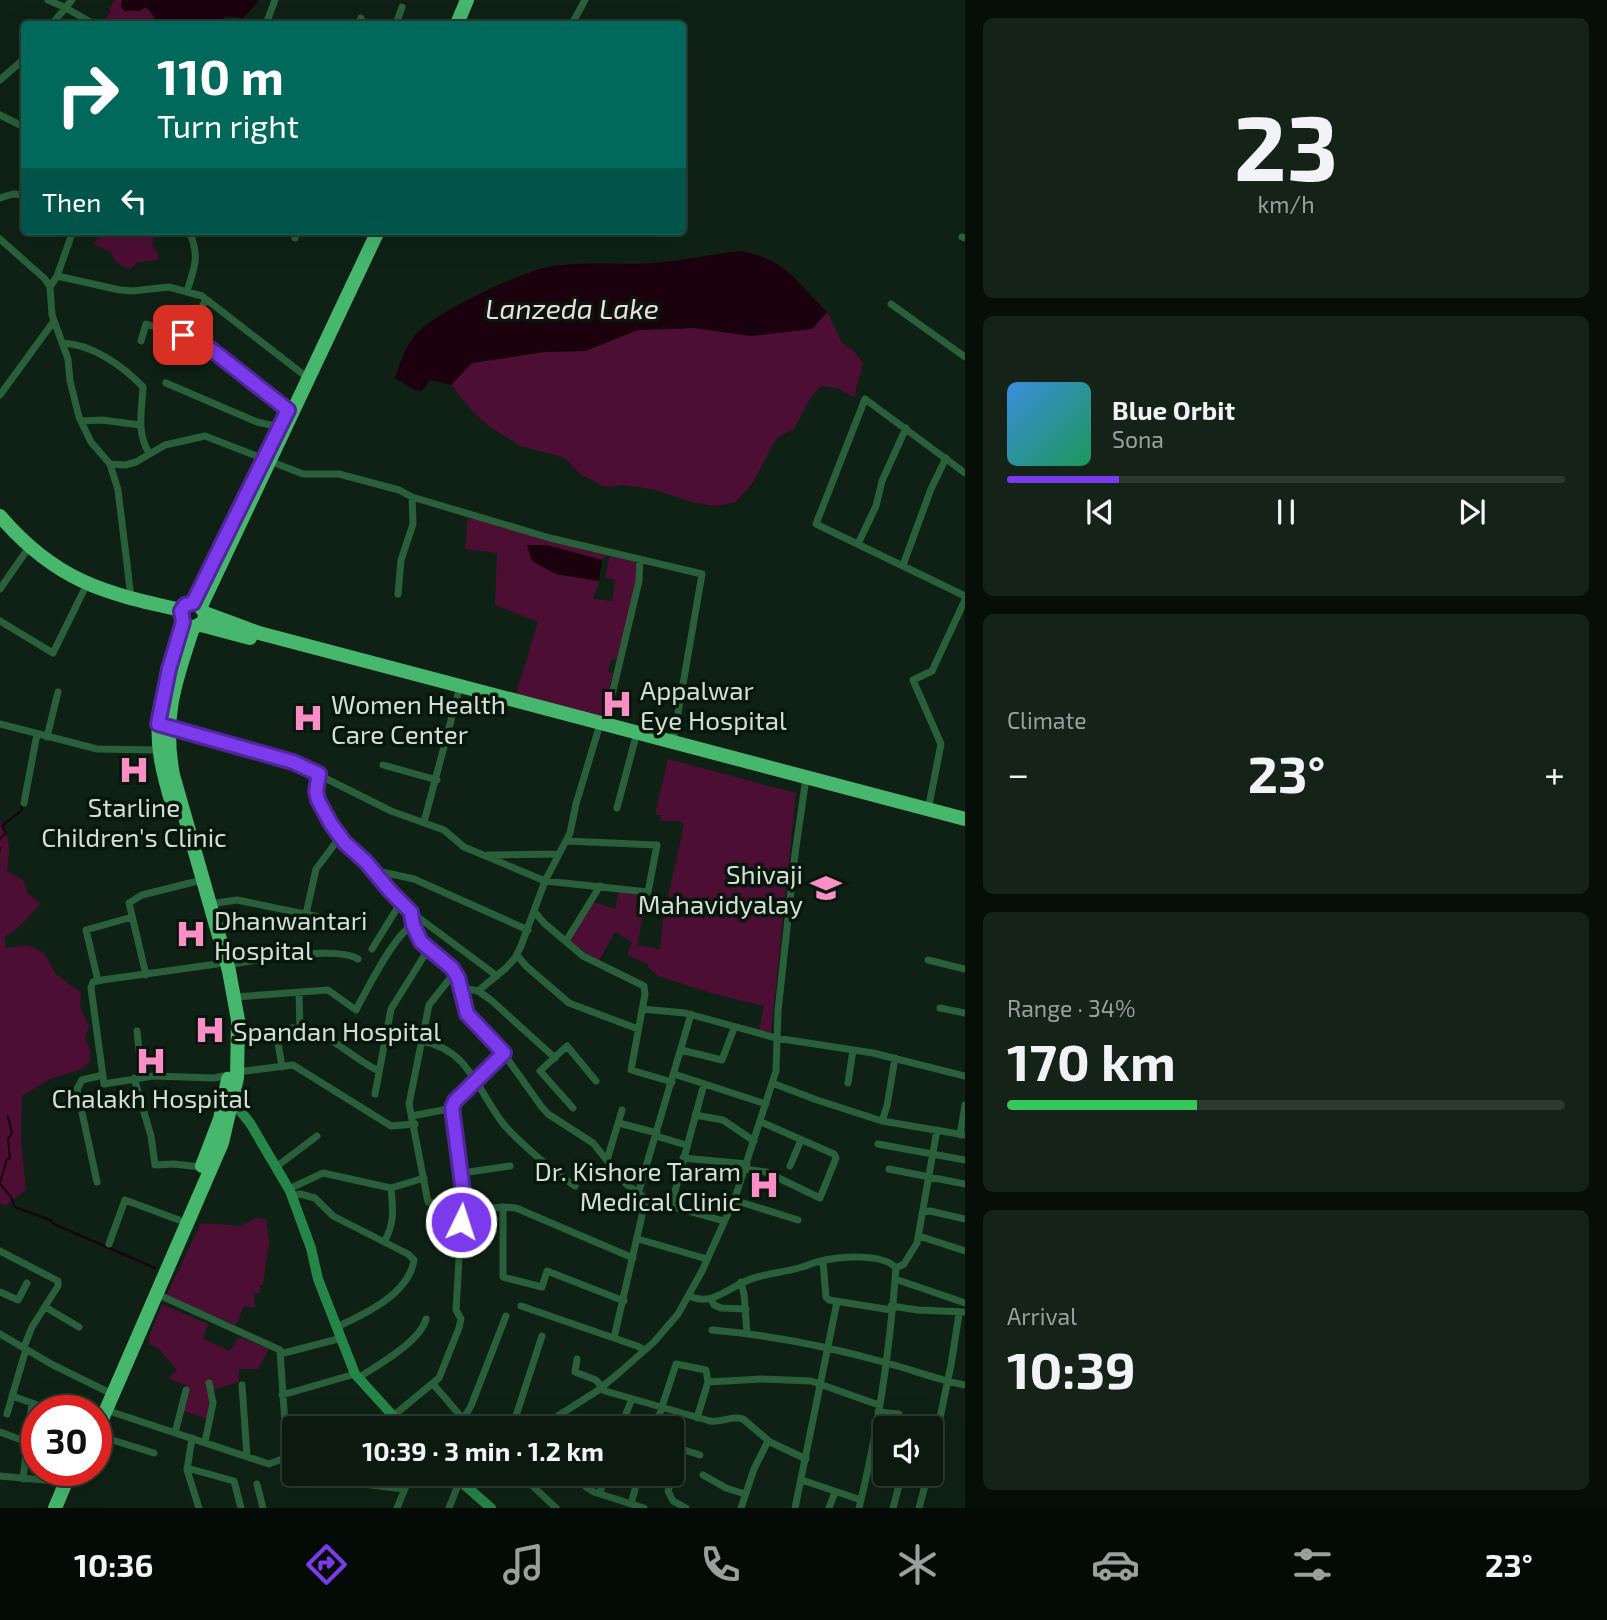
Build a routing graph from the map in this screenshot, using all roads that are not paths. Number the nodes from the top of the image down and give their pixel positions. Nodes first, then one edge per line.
1 (48, 0) edge
2 (72, 0) edge
3 (275, 0) edge
4 (467, 0) edge
5 (475, 0) edge
6 (585, 0) edge
7 (65, 7) junction
8 (402, 7) dead end
9 (54, 21) edge
10 (89, 21) edge
11 (267, 21) edge
12 (397, 21) edge
13 (458, 21) edge
14 (466, 21) edge
15 (574, 21) edge
16 (21, 62) edge
17 (0, 80) edge
18 (0, 115) edge
19 (21, 126) edge
20 (21, 195) edge
21 (0, 198) edge
22 (72, 235) edge
23 (191, 235) edge
24 (368, 235) edge
25 (376, 235) edge
26 (0, 239) edge
27 (57, 276) junction
28 (50, 287) junction
29 (187, 291) junction
30 (206, 299) junction
31 (891, 304) dead end
32 (54, 321) junction
33 (187, 336) junction
34 (141, 341) dead end
35 (62, 343) junction
36 (965, 357) edge
37 (304, 375) junction
38 (166, 383) dead end
39 (0, 396) edge
40 (290, 412) junction
41 (81, 421) junction
42 (140, 425) junction
43 (279, 427) junction
44 (906, 428) junction
45 (149, 453) junction
46 (946, 458) junction
47 (267, 461) junction
48 (110, 464) junction
49 (965, 472) edge
50 (412, 497) junction
51 (0, 516) edge
52 (0, 527) edge
53 (858, 544) junction
54 (25, 553) junction
55 (640, 559) junction
56 (902, 565) junction
57 (86, 588) junction
58 (0, 589) edge
59 (398, 594) dead end
60 (132, 598) junction
61 (965, 598) edge
62 (192, 616) junction
63 (0, 621) edge
64 (58, 692) dead end
65 (458, 694) junction
66 (0, 724) edge
67 (163, 725) junction
68 (601, 727) junction
69 (37, 734) junction
70 (47, 737) junction
71 (635, 740) junction
72 (673, 742) junction
73 (159, 750) junction
74 (383, 765) dead end
75 (319, 774) junction
76 (437, 780) junction
77 (805, 781) junction
78 (24, 803) dead end
79 (617, 808) dead end
80 (928, 810) junction
81 (965, 819) edge
82 (424, 822) junction
83 (965, 828) edge
84 (340, 837) junction
85 (566, 842) junction
86 (484, 855) junction
87 (558, 855) junction
88 (373, 870) junction
89 (194, 881) junction
90 (545, 881) junction
91 (600, 886) junction
92 (401, 902) junction
93 (210, 904) junction
94 (534, 911) junction
95 (411, 912) junction
96 (306, 914) junction
97 (132, 917) junction
98 (339, 921) dead end
99 (413, 925) junction
100 (528, 930) junction
101 (566, 941) junction
102 (429, 948) junction
103 (372, 949) dead end
104 (517, 955) junction
105 (358, 959) dead end
106 (928, 960) dead end
107 (222, 964) junction
108 (965, 969) edge
109 (455, 972) junction
110 (146, 975) junction
111 (497, 976) junction
112 (98, 981) junction
113 (463, 988) junction
114 (478, 991) junction
115 (299, 993) junction
116 (235, 998) junction
117 (940, 1008) dead end
118 (642, 1009) junction
119 (965, 1013) edge
120 (691, 1014) junction
121 (300, 1028) junction
122 (734, 1028) junction
123 (639, 1029) junction
124 (138, 1031) dead end
125 (276, 1031) junction
126 (238, 1033) junction
127 (776, 1038) junction
128 (421, 1041) junction
129 (681, 1050) junction
130 (853, 1050) junction
131 (504, 1053) junction
132 (555, 1058) junction
133 (895, 1058) junction
134 (282, 1067) junction
135 (379, 1071) junction
136 (103, 1074) junction
137 (233, 1074) junction
138 (965, 1076) edge
139 (138, 1078) junction
140 (673, 1078) junction
141 (477, 1081) junction
142 (596, 1081) dead end
143 (772, 1083) junction
144 (848, 1083) dead end
145 (704, 1084) junction
146 (375, 1094) dead end
147 (233, 1102) junction
148 (766, 1104) junction
149 (965, 1105) edge
150 (452, 1108) junction
151 (573, 1108) dead end
152 (622, 1110) dead end
153 (695, 1115) junction
154 (414, 1120) junction
155 (882, 1121) junction
156 (761, 1122) junction
157 (619, 1123) junction
158 (937, 1130) junction
159 (656, 1134) junction
160 (962, 1135) edge
161 (317, 1136) dead end
162 (801, 1140) junction
163 (754, 1141) junction
164 (878, 1144) dead end
165 (686, 1145) junction
166 (933, 1155) junction
167 (683, 1158) junction
168 (607, 1160) junction
169 (965, 1160) edge
170 (510, 1166) dead end
171 (790, 1166) dead end
172 (201, 1167) junction
173 (276, 1167) junction
174 (746, 1167) junction
175 (889, 1168) dead end
176 (462, 1172) junction
177 (930, 1177) junction
178 (424, 1178) junction
179 (96, 1182) dead end
180 (965, 1184) edge
181 (575, 1185) dead end
182 (391, 1188) junction
183 (290, 1193) junction
184 (642, 1196) junction
185 (734, 1199) junction
186 (462, 1201) junction
187 (671, 1206) junction
188 (503, 1207) junction
189 (461, 1211) junction
190 (923, 1212) junction
191 (965, 1219) edge
192 (179, 1220) junction
193 (798, 1220) dead end
194 (724, 1221) junction
195 (919, 1236) junction
196 (638, 1239) junction
197 (384, 1242) junction
198 (109, 1244) dead end
199 (0, 1251) edge
200 (965, 1251) edge
201 (633, 1258) junction
202 (708, 1259) junction
203 (823, 1261) junction
204 (895, 1268) junction
205 (895, 1279) junction
206 (741, 1282) junction
207 (27, 1283) dead end
208 (0, 1292) edge
209 (157, 1294) junction
210 (690, 1296) junction
211 (711, 1299) junction
212 (624, 1301) junction
213 (837, 1302) junction
214 (965, 1303) edge
215 (521, 1306) dead end
216 (45, 1307) junction
217 (891, 1308) junction
218 (746, 1309) junction
219 (962, 1313) edge
220 (506, 1316) dead end
221 (426, 1319) dead end
222 (79, 1327) dead end
223 (712, 1330) dead end
224 (961, 1331) edge
225 (339, 1333) junction
226 (747, 1333) junction
227 (0, 1334) edge
228 (542, 1336) dead end
229 (614, 1338) junction
230 (25, 1348) junction
231 (828, 1349) junction
232 (644, 1350) junction
233 (281, 1354) junction
234 (577, 1359) dead end
235 (885, 1362) junction
236 (357, 1376) junction
237 (948, 1381) junction
238 (708, 1382) junction
239 (209, 1383) dead end
240 (433, 1384) junction
241 (242, 1385) dead end
242 (965, 1385) edge
243 (603, 1386) junction
244 (821, 1386) junction
245 (186, 1390) dead end
246 (106, 1391) junction
247 (105, 1395) edge
248 (109, 1395) edge
249 (282, 1395) junction
250 (12, 1396) junction
251 (21, 1399) edge
252 (632, 1399) junction
253 (663, 1407) junction
254 (878, 1408) junction
255 (7, 1414) dead end
256 (112, 1414) edge
257 (284, 1416) edge
258 (393, 1416) joint
259 (460, 1416) edge
260 (465, 1416) edge
261 (516, 1416) edge
262 (557, 1416) edge
263 (625, 1416) edge
264 (660, 1416) edge
265 (899, 1416) edge
266 (941, 1416) edge
267 (697, 1418) junction
268 (0, 1432) edge
269 (175, 1433) junction
270 (192, 1438) junction
271 (112, 1439) edge
272 (21, 1440) edge
273 (768, 1441) junction
274 (205, 1442) junction
275 (684, 1450) edge
276 (154, 1453) dead end
277 (700, 1455) dead end
278 (247, 1457) junction
279 (282, 1459) edge
280 (806, 1459) junction
281 (187, 1468) junction
282 (703, 1475) dead end
283 (0, 1476) edge
284 (21, 1479) edge
285 (802, 1480) junction
286 (257, 1484) dead end
287 (65, 1486) edge
288 (73, 1486) edge
289 (404, 1486) edge
290 (457, 1486) edge
291 (470, 1486) edge
292 (532, 1486) edge
293 (602, 1486) edge
294 (636, 1486) edge
295 (669, 1486) edge
296 (899, 1486) edge
297 (925, 1486) edge
298 (586, 1487) dead end
299 (835, 1492) junction
300 (600, 1493) junction
301 (745, 1494) junction
302 (631, 1504) junction
303 (860, 1504) edge
304 (672, 1505) edge
305 (55, 1508) edge
306 (64, 1508) edge
307 (199, 1508) edge
308 (241, 1508) edge
309 (263, 1508) edge
310 (397, 1508) edge
311 (449, 1508) edge
312 (491, 1508) edge
313 (555, 1508) edge
314 (644, 1508) edge
315 (686, 1508) edge
316 (741, 1508) edge
317 (795, 1508) edge
318 (829, 1508) edge
319 (893, 1508) edge
320 (919, 1508) edge

1 - 7 street
2 - 7 street
3 - 11 street
4 - 13 highway
5 - 14 highway
6 - 15 street
7 - 9 street
7 - 10 street
8 - 12 street
16 - 17 street
18 - 19 street
20 - 21 street
22 - 27 street
23 - 29 street
24 - 37 highway
25 - 40 highway
26 - 28 street
27 - 28 street
27 - 29 street
28 - 32 street
29 - 30 street
30 - 33 street
30 - 37 street
31 - 36 street
32 - 35 street
32 - 39 street
33 - 34 street
33 - 40 street
35 - 41 street
35 - 42 street
37 - 40 highway
38 - 43 street
40 - 43 highway
40 - 47 highway
41 - 42 street
41 - 48 street
42 - 45 street
43 - 47 highway
44 - 46 street
44 - 53 street
44 - 53 street
45 - 47 street
45 - 48 street
46 - 49 street
46 - 56 street
47 - 50 street
47 - 62 highway
48 - 60 street
50 - 55 street
50 - 59 street
51 - 57 highway
52 - 54 highway
53 - 56 street
54 - 57 highway
54 - 58 street
55 - 68 street
55 - 72 street
56 - 61 street
57 - 60 highway
57 - 62 highway
57 - 63 street
60 - 62 highway
61 - 80 street
62 - 65 highway
62 - 67 highway
62 - 68 highway
64 - 70 street
65 - 68 highway
65 - 76 street
66 - 69 street
67 - 73 highway
67 - 75 street
67 - 93 highway
68 - 71 highway
68 - 72 highway
68 - 85 street
69 - 70 street
69 - 78 street
70 - 73 street
71 - 77 highway
71 - 79 street
72 - 77 highway
73 - 89 highway
74 - 76 street
75 - 82 street
75 - 84 street
76 - 82 street
77 - 80 highway
77 - 83 highway
77 - 127 street
80 - 81 highway
82 - 86 street
84 - 88 street
84 - 96 street
85 - 87 street
85 - 91 street
86 - 87 street
86 - 90 street
87 - 90 street
88 - 92 street
88 - 100 street
89 - 97 street
89 - 107 highway
90 - 91 street
90 - 94 street
91 - 101 street
92 - 95 street
92 - 103 street
93 - 96 street
93 - 107 highway
94 - 100 street
94 - 101 street
95 - 99 street
95 - 111 street
96 - 98 street
97 - 110 street
97 - 112 street
99 - 102 street
99 - 115 street
100 - 104 street
101 - 118 street
102 - 109 street
102 - 135 street
104 - 111 street
104 - 123 street
105 - 107 street
106 - 108 street
107 - 110 street
107 - 116 highway
107 - 137 highway
109 - 113 street
109 - 128 street
110 - 112 street
111 - 114 street
112 - 136 street
113 - 114 street
113 - 131 street
114 - 132 street
115 - 116 street
115 - 121 street
116 - 126 highway
117 - 119 street
118 - 120 street
118 - 123 street
120 - 122 street
120 - 129 street
121 - 125 street
121 - 135 street
122 - 127 street
122 - 129 street
123 - 140 street
124 - 139 street
125 - 126 street
125 - 134 street
126 - 137 highway
127 - 130 street
127 - 143 street
128 - 141 street
128 - 154 street
129 - 140 street
130 - 133 street
130 - 144 street
131 - 141 street
131 - 168 street
132 - 142 street
132 - 151 street
133 - 138 street
133 - 155 street
134 - 137 street
134 - 154 street
135 - 146 street
136 - 139 street
136 - 179 street
137 - 139 street
137 - 147 highway
137 - 172 highway
139 - 172 street
140 - 145 street
140 - 159 street
141 - 150 street
141 - 181 street
143 - 148 street
143 - 155 street
145 - 148 street
145 - 153 street
147 - 173 street
147 - 209 highway
148 - 156 street
149 - 160 street
150 - 154 street
150 - 176 street
152 - 157 street
153 - 163 street
153 - 165 street
154 - 178 street
155 - 158 street
156 - 162 street
156 - 163 street
157 - 159 street
157 - 168 street
158 - 160 street
158 - 166 street
159 - 165 street
159 - 184 street
161 - 173 street
162 - 171 street
162 - 174 street
163 - 174 street
164 - 166 street
165 - 167 street
166 - 169 street
166 - 177 street
167 - 174 street
167 - 187 street
168 - 184 street
170 - 176 street
172 - 192 highway
173 - 183 street
174 - 185 street
175 - 177 street
176 - 186 street
177 - 180 street
177 - 190 street
178 - 182 street
178 - 186 street
182 - 183 street
182 - 197 street
183 - 197 street
183 - 225 street
184 - 187 street
184 - 196 street
185 - 193 street
185 - 194 street
186 - 189 street
187 - 194 street
188 - 189 street
188 - 201 street
188 - 212 street
189 - 240 street
190 - 191 street
190 - 195 street
192 - 198 street
192 - 246 highway
194 - 202 street
195 - 200 street
195 - 204 street
196 - 201 street
196 - 202 street
197 - 225 street
199 - 216 street
201 - 212 street
202 - 210 street
203 - 204 street
203 - 206 street
203 - 213 street
204 - 205 street
205 - 214 street
205 - 217 street
206 - 211 street
206 - 218 street
207 - 208 street
209 - 233 street
209 - 248 highway
210 - 211 street
210 - 232 street
211 - 218 street
212 - 229 street
213 - 217 street
213 - 231 street
215 - 229 street
216 - 222 street
216 - 230 street
217 - 219 street
217 - 235 street
218 - 226 street
219 - 224 street
220 - 260 street
221 - 236 street
223 - 226 street
224 - 237 street
225 - 233 street
225 - 236 street
226 - 231 street
227 - 230 street
228 - 261 street
229 - 232 street
230 - 246 street
230 - 250 street
231 - 235 street
231 - 244 street
232 - 243 street
233 - 249 street
234 - 243 street
235 - 237 street
235 - 254 street
236 - 249 street
236 - 258 street
237 - 242 street
237 - 266 street
238 - 244 street
238 - 253 street
238 - 267 street
239 - 274 street
240 - 258 street
240 - 259 street
241 - 278 street
243 - 252 street
243 - 262 street
244 - 254 street
244 - 280 street
245 - 269 street
246 - 247 highway
249 - 257 street
250 - 251 street
250 - 255 street
252 - 253 street
252 - 263 street
253 - 264 street
253 - 267 street
254 - 265 street
254 - 303 street
256 - 269 street
267 - 273 street
268 - 272 street
269 - 270 street
270 - 274 street
270 - 281 street
271 - 276 street
273 - 280 street
273 - 301 street
274 - 278 street
275 - 277 street
278 - 279 street
280 - 285 street
281 - 307 street
281 - 308 street
282 - 301 street
283 - 284 street
285 - 299 street
285 - 317 street
286 - 309 street
287 - 305 highway
288 - 306 highway
289 - 310 street
290 - 311 street
291 - 312 street
292 - 313 street
293 - 300 street
294 - 302 street
295 - 304 street
296 - 319 street
297 - 320 street
298 - 300 street
299 - 303 street
299 - 318 street
300 - 302 street
301 - 316 street
302 - 314 street
304 - 315 street

